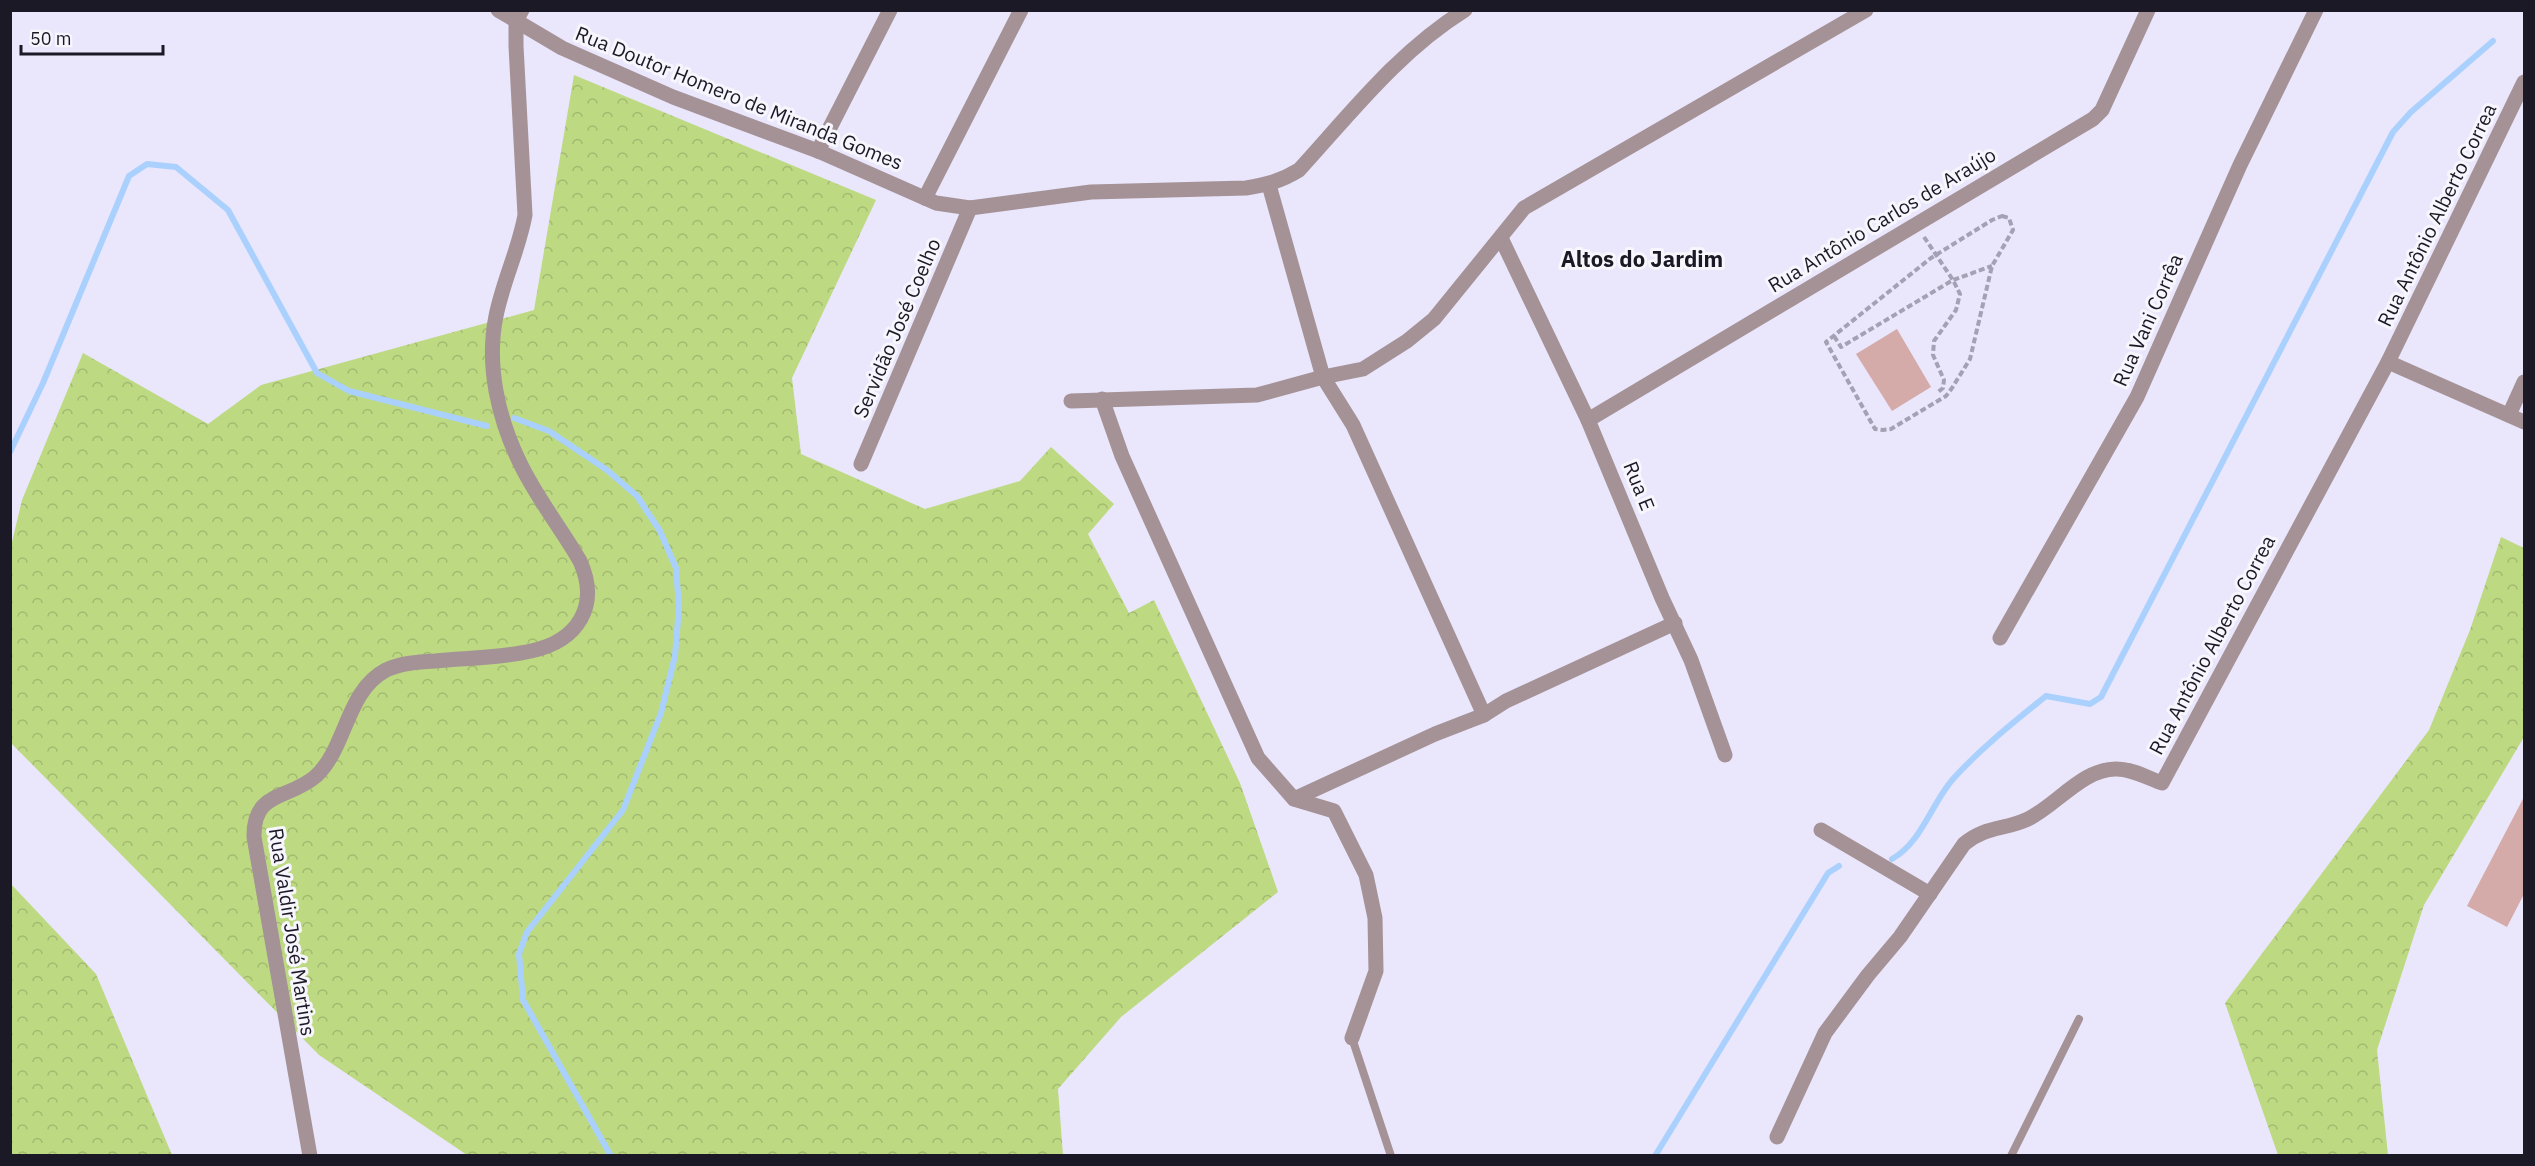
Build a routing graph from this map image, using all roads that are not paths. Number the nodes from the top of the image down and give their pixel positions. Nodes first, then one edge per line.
1 (498, 10) edge
2 (890, 10) edge
3 (1021, 10) edge
4 (1465, 10) edge
5 (1866, 10) edge
6 (2148, 10) edge
7 (2316, 10) edge
8 (519, 16) edge
9 (2524, 82) edge
10 (818, 151) junction
11 (1269, 185) junction
12 (925, 198) junction
13 (970, 208) junction
14 (1501, 238) junction
15 (2388, 362) junction
16 (1323, 377) junction
17 (2524, 382) edge
18 (1102, 399) junction
19 (1071, 400) dead end
20 (2509, 415) junction
21 (1588, 420) junction
22 (2524, 422) edge
23 (861, 464) dead end
24 (1675, 623) junction
25 (2000, 638) dead end
26 (1484, 715) junction
27 (1725, 755) dead end
28 (1294, 800) junction
29 (1821, 830) dead end
30 (1930, 894) junction
31 (2079, 1019) dead end
32 (1352, 1038) joint
33 (1777, 1137) dead end
34 (310, 1155) edge
35 (1391, 1155) edge
36 (2011, 1155) edge

1 - 8 street, Rua Doutor Homero de Miranda Gomes
2 - 10 street
3 - 12 street
4 - 11 street, Rua Doutor Homero de Miranda Gomes
5 - 14 street
6 - 21 street, Rua Antônio Carlos de Araújo
7 - 25 street, Rua Vani Corrêa
8 - 10 street, Rua Doutor Homero de Miranda Gomes
8 - 34 street, Rua Valdir José Martins
9 - 15 street, Rua Antônio Alberto Correa
10 - 12 street, Rua Doutor Homero de Miranda Gomes
11 - 13 street, Rua Doutor Homero de Miranda Gomes
11 - 16 street
12 - 13 street, Rua Doutor Homero de Miranda Gomes
13 - 23 street, Servidão José Coelho
14 - 16 street
14 - 21 street, Rua E
15 - 20 street
15 - 30 street, Rua Antônio Alberto Correa
16 - 18 street
16 - 26 street
17 - 20 street
18 - 19 street
18 - 28 street
20 - 22 street
21 - 24 street, Rua E
24 - 26 street
24 - 27 street, Rua E
26 - 28 street
28 - 32 street
29 - 30 street
30 - 33 street, Rua Antônio Alberto Correa
31 - 36 lane
32 - 35 lane

